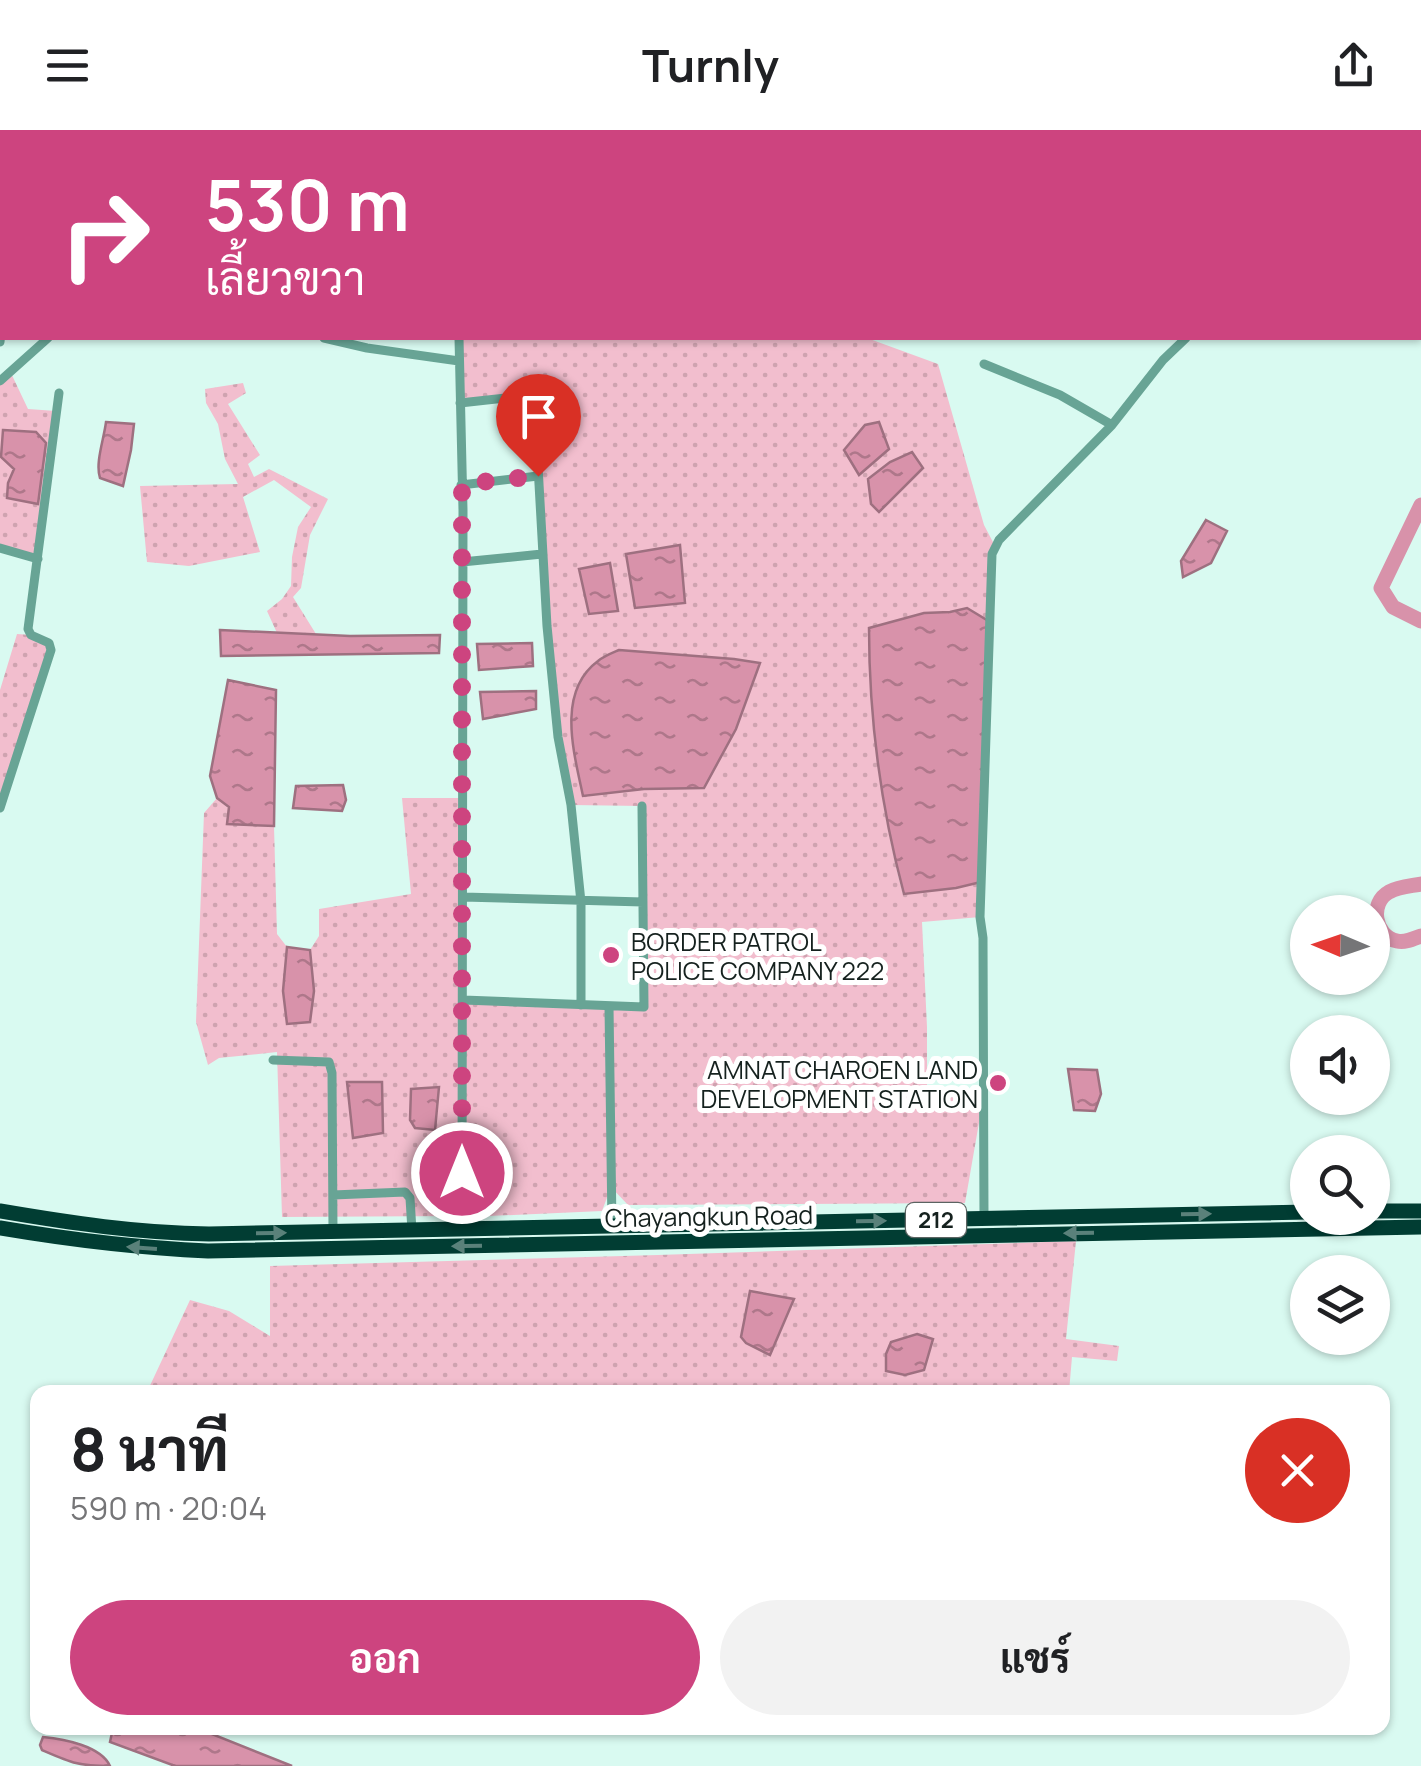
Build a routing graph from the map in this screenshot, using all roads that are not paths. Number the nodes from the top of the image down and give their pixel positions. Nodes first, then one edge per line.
1 (46, 340) edge
2 (332, 340) edge
3 (459, 340) edge
4 (1184, 340) edge
5 (459, 361) junction
6 (984, 364) dead end
7 (0, 381) edge
8 (58, 393) dead end
9 (460, 403) junction
10 (1112, 425) junction
11 (538, 476) junction
12 (462, 484) junction
13 (0, 548) edge
14 (542, 554) junction
15 (38, 559) junction
16 (462, 562) junction
17 (642, 806) dead end
18 (0, 808) edge
19 (463, 897) junction
20 (581, 902) junction
21 (643, 902) junction
22 (462, 1000) junction
23 (581, 1004) junction
24 (609, 1006) junction
25 (274, 1060) dead end
26 (333, 1195) junction
27 (462, 1207) dead end
28 (0, 1211) edge
29 (1421, 1211) edge
30 (1290, 1212) edge
31 (1390, 1212) edge
32 (984, 1219) junction
33 (612, 1226) junction
34 (1421, 1226) edge
35 (0, 1228) edge
36 (412, 1231) junction
37 (333, 1232) junction
38 (564, 1236) junction

1 - 7 street
2 - 5 street
3 - 5 street
4 - 10 street
5 - 9 street
6 - 10 street
8 - 15 street
9 - 11 street
9 - 12 street
10 - 32 street
11 - 12 street
11 - 14 street
12 - 16 street
13 - 15 street
14 - 16 street
14 - 20 street
15 - 18 street
16 - 19 street
17 - 21 street
19 - 20 street
19 - 22 street
20 - 21 street
20 - 23 street
21 - 24 street
22 - 23 street
22 - 27 street
23 - 24 street
24 - 33 street
25 - 26 street
26 - 36 street
26 - 37 street
28 -> 37 highway, Chayangkun Road / 212
29 - 31 highway
32 -> 30 highway, Chayangkun Road / 212
33 -> 32 highway, Chayangkun Road / 212
33 - 38 highway, Chayangkun Road / 212
34 -> 38 highway, Chayangkun Road / 212
38 -> 35 highway, Chayangkun Road / 212
36 - 37 highway, Chayangkun Road / 212
36 - 38 highway, Chayangkun Road / 212

